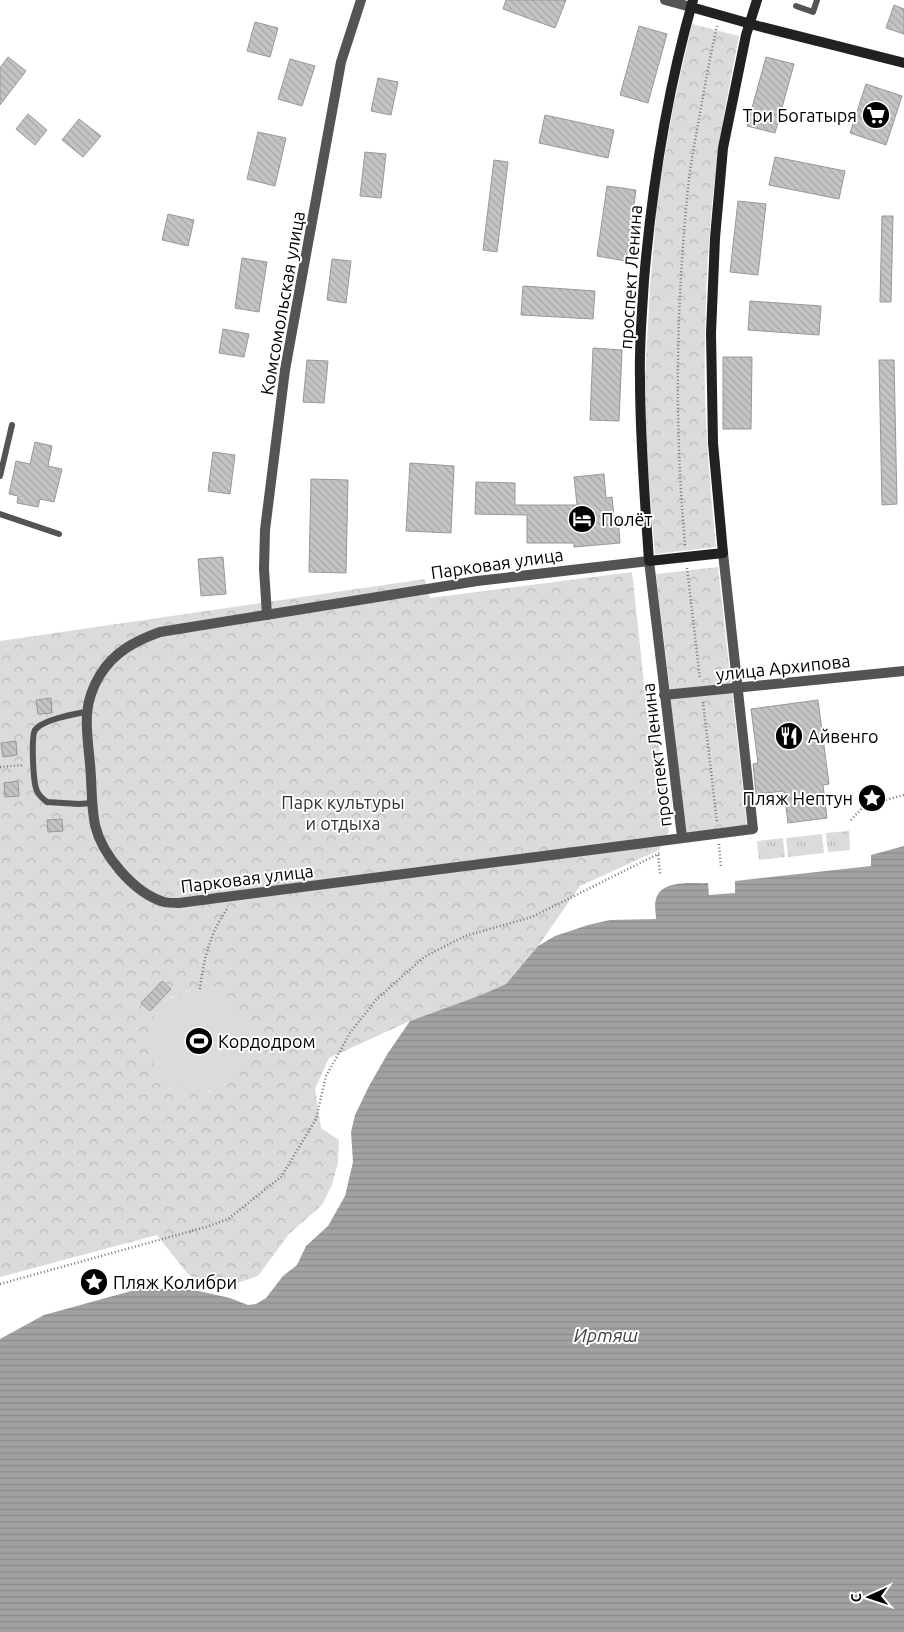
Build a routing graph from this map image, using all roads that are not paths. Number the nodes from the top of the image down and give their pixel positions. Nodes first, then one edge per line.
1 (361, 0) edge
2 (665, 0) edge
3 (757, 0) edge
4 (817, 0) edge
5 (692, 4) edge
6 (796, 6) dead end
7 (749, 24) junction
8 (904, 63) edge
9 (12, 425) dead end
10 (0, 476) edge
11 (0, 514) edge
12 (59, 534) dead end
13 (724, 553) junction
14 (649, 561) junction
15 (267, 615) junction
16 (904, 671) edge
17 (737, 688) junction
18 (664, 695) junction
19 (86, 712) junction
20 (93, 803) junction
21 (679, 838) junction

1 - 15 street, Комсомольская улица
2 - 5 street
3 - 7 street, проспект Ленина
4 - 6 lane
5 - 7 street
5 - 14 street, проспект Ленина
7 - 8 street
7 - 13 street, проспект Ленина
9 - 10 lane
11 - 12 lane
13 - 14 street
13 - 17 street, проспект Ленина
14 - 15 street, Парковая улица
14 - 18 street, проспект Ленина
15 - 19 street, Парковая улица
16 - 17 street, улица Архипова
17 - 18 street, улица Архипова
17 - 21 street, проспект Ленина
18 - 21 street, проспект Ленина
19 - 20 street, Парковая улица
19 - 20 lane
20 - 21 street, Парковая улица

